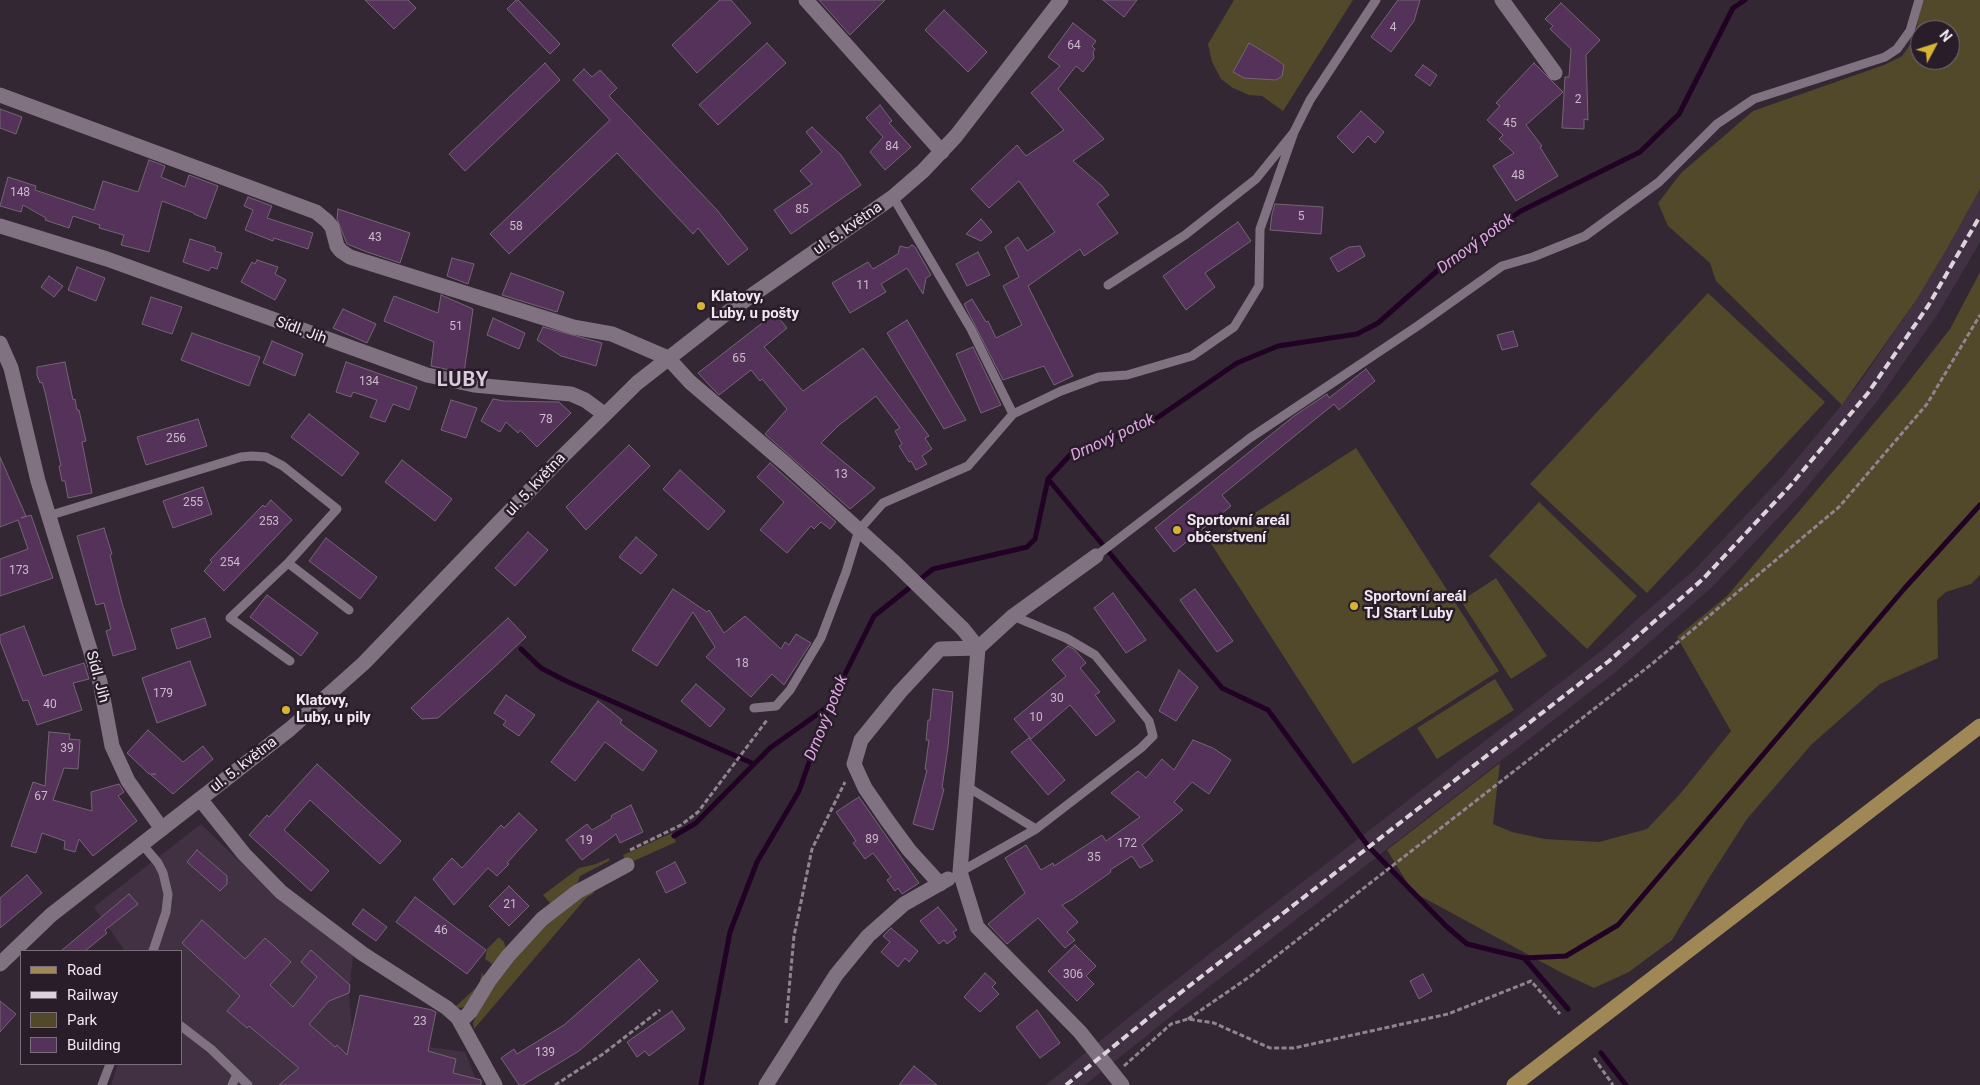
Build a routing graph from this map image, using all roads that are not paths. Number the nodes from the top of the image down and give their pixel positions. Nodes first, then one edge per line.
1 (806, 0) edge
2 (1061, 0) edge
3 (1376, 0) edge
4 (1919, 0) edge
5 (1503, 1) edge
6 (1555, 73) dead end
7 (0, 95) edge
8 (1294, 132) junction
9 (942, 152) junction
10 (892, 197) junction
11 (0, 226) edge
12 (1108, 285) dead end
13 (0, 343) edge
14 (668, 358) junction
15 (604, 414) junction
16 (1013, 414) junction
17 (48, 516) junction
18 (859, 530) junction
19 (1096, 556) joint
20 (288, 563) junction
21 (349, 610) dead end
22 (1012, 616) junction
23 (978, 648) junction
24 (290, 661) dead end
25 (754, 708) dead end
26 (1980, 726) edge
27 (966, 786) junction
28 (200, 799) junction
29 (162, 829) junction
30 (1036, 829) junction
31 (142, 844) junction
32 (626, 859) road end
33 (960, 872) junction
34 (940, 884) junction
35 (153, 950) edge
36 (0, 964) edge
37 (461, 1021) junction
38 (182, 1027) edge
39 (110, 1065) edge
40 (237, 1074) junction
41 (1118, 1080) edge
42 (102, 1085) edge
43 (232, 1085) edge
44 (248, 1085) edge
45 (495, 1085) edge
46 (766, 1085) edge
47 (1514, 1085) edge

1 - 9 street
2 - 9 street, ul. 5. května
3 - 8 lane
4 - 19 lane
5 - 6 street
7 - 14 street
8 - 12 lane
8 - 16 lane
9 - 10 street, ul. 5. května
10 - 14 street, ul. 5. května
10 - 16 lane
11 - 15 street, Sídl. Jih
13 - 17 street, Sídl. Jih
14 - 15 street, ul. 5. května
14 - 18 street
15 - 28 street, ul. 5. května
16 - 18 lane
17 - 20 lane
17 - 29 street, Sídl. Jih
18 - 23 street
18 - 25 lane
19 - 22 street
20 - 21 lane
20 - 24 lane
22 - 23 street
22 - 30 lane
23 - 27 street
23 - 34 street
26 - 47 main road
27 - 30 lane
27 - 33 street
28 - 29 street, ul. 5. května
28 - 37 street
29 - 31 street, ul. 5. května
30 - 33 lane
31 - 35 lane
31 - 36 street, ul. 5. května
32 - 37 street
33 - 34 street
33 - 41 street
34 - 46 street
37 - 45 street
38 - 40 lane
39 - 42 lane
40 - 43 lane
40 - 44 lane

